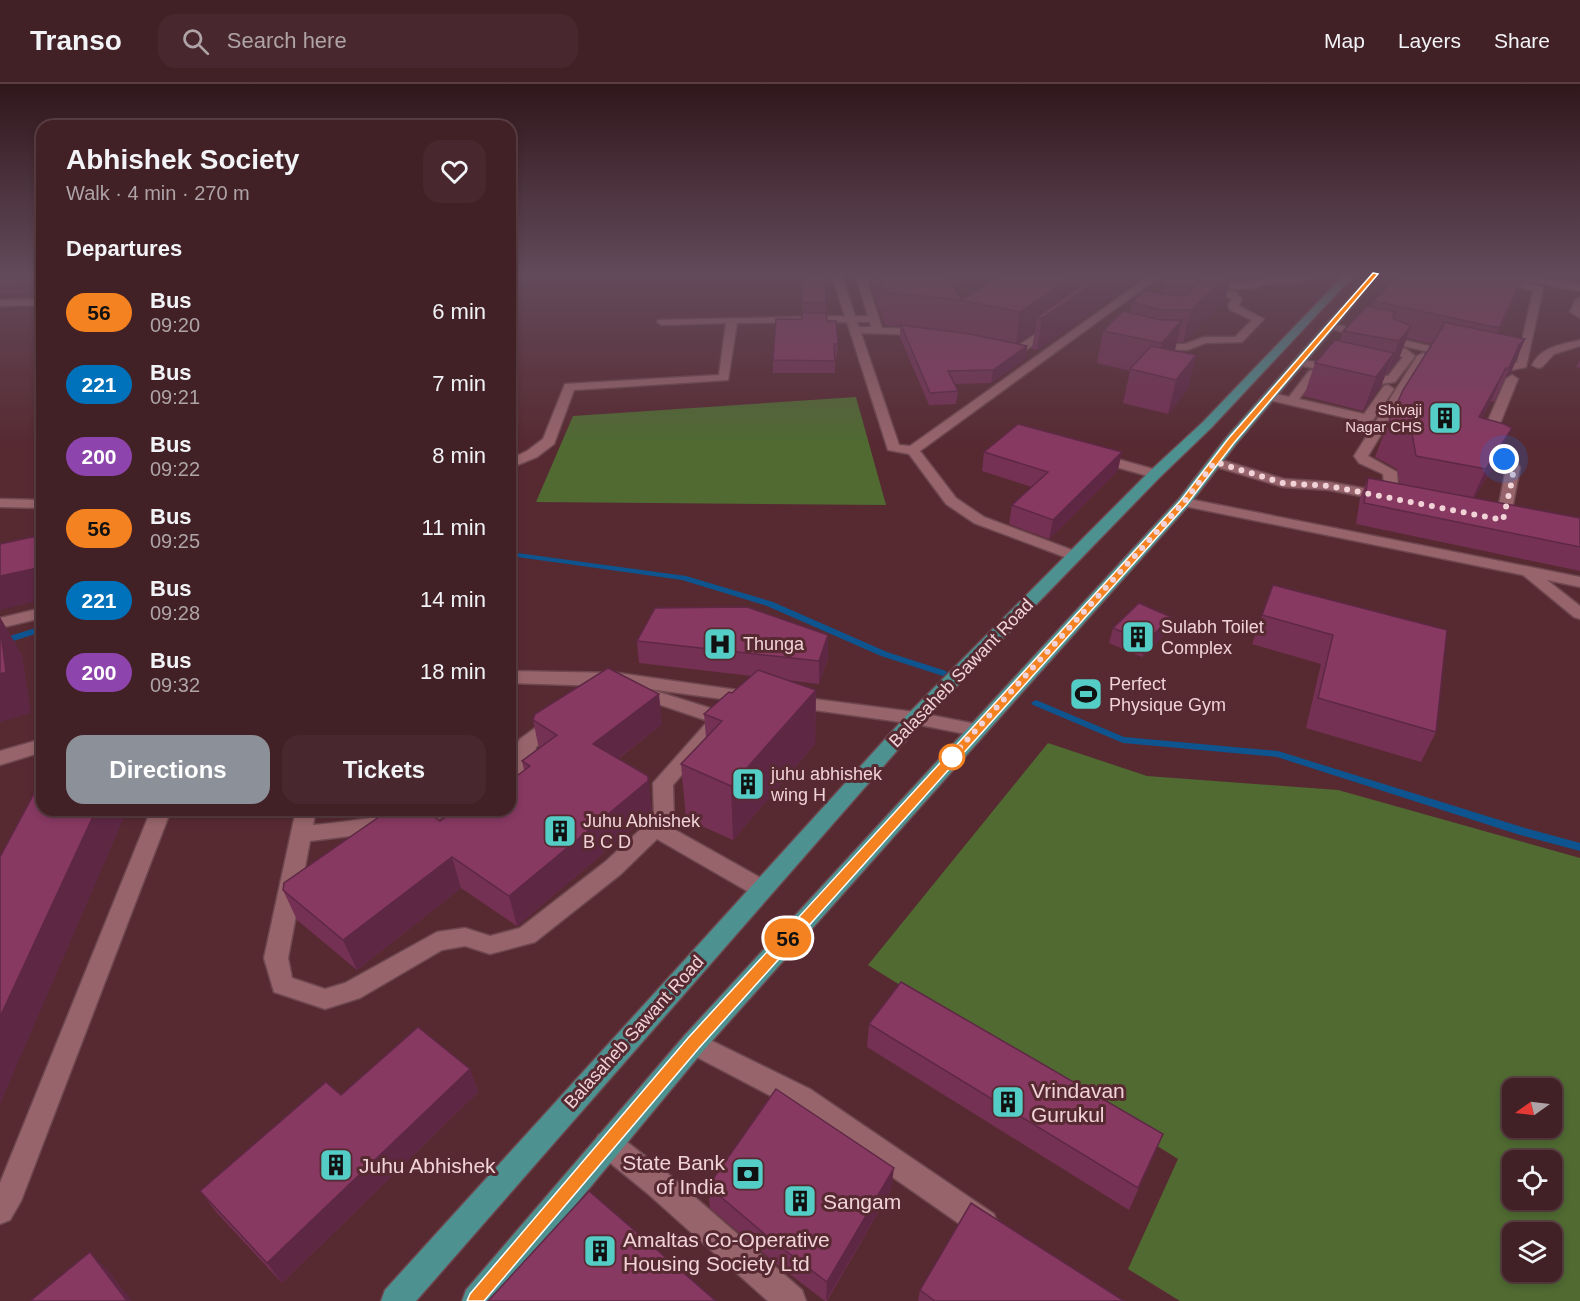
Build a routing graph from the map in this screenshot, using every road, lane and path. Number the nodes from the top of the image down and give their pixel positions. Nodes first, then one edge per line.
1 (1327, 330) edge
2 (731, 331) edge
3 (854, 331) edge
4 (917, 331) edge
5 (1045, 331) edge
6 (1077, 331) edge
7 (1247, 331) edge
8 (1295, 331) edge
9 (1330, 331) edge
10 (1331, 331) edge
11 (1529, 331) edge
12 (1042, 333) junction
13 (937, 334) edge
14 (1066, 339) junction
15 (1580, 343) edge
16 (1144, 345) edge
17 (1424, 355) edge
18 (1459, 356) edge
19 (1041, 357) junction
20 (1480, 360) edge
21 (1314, 365) junction
22 (1538, 365) dead end
23 (1512, 379) edge
24 (1388, 389) edge
25 (1269, 396) junction
26 (1292, 401) junction
27 (913, 450) junction
28 (1088, 455) edge
29 (516, 461) edge
30 (1215, 462) junction
31 (1155, 474) junction
32 (1184, 502) junction
33 (0, 503) edge
34 (36, 504) edge
35 (1503, 520) edge
36 (1075, 556) junction
37 (1527, 571) junction
38 (1580, 582) edge
39 (36, 614) edge
40 (1580, 614) edge
41 (0, 623) edge
42 (516, 678) edge
43 (607, 688) junction
44 (743, 695) junction
45 (568, 714) edge
46 (915, 718) junction
47 (721, 719) junction
48 (976, 730) junction
49 (36, 747) edge
50 (0, 758) edge
51 (516, 767) edge
52 (159, 816) edge
53 (304, 816) edge
54 (424, 816) edge
55 (655, 828) junction
56 (300, 834) junction
57 (762, 889) junction
58 (694, 1043) junction
59 (608, 1144) junction
60 (0, 1210) edge
61 (1007, 1240) edge
62 (396, 1301) edge
63 (477, 1301) edge
64 (791, 1301) edge

1 - 21 main road
2 - 29 street
3 - 27 street
4 - 13 street
5 - 12 street
6 - 14 street
7 - 16 street
8 - 31 main road, Balasaheb Sawant Road
9 - 21 street
10 - 18 street
11 - 20 street
12 - 14 street
12 - 19 street
14 - 19 street
15 - 22 street
17 - 30 street
19 - 27 street
21 - 25 main road
21 - 26 street
23 - 35 street
24 - 26 street
25 - 26 street
25 - 30 main road
27 - 36 street
28 - 31 street
30 - 32 main road
31 - 36 main road, Balasaheb Sawant Road
32 - 37 street
32 - 48 main road
33 - 34 street
36 - 46 main road, Balasaheb Sawant Road
37 - 38 street
37 - 40 street
39 - 41 street
42 - 43 street
43 - 44 street
43 - 47 street
44 - 46 street
44 - 47 street
45 - 51 street
46 - 48 street
46 - 57 main road, Balasaheb Sawant Road
47 - 55 street
48 - 58 main road
49 - 50 street
52 - 60 street
53 - 56 street
54 - 56 street
55 - 56 street
55 - 57 street
57 - 62 main road, Balasaheb Sawant Road
58 - 59 main road
58 - 61 street
59 - 63 main road
59 - 64 street

